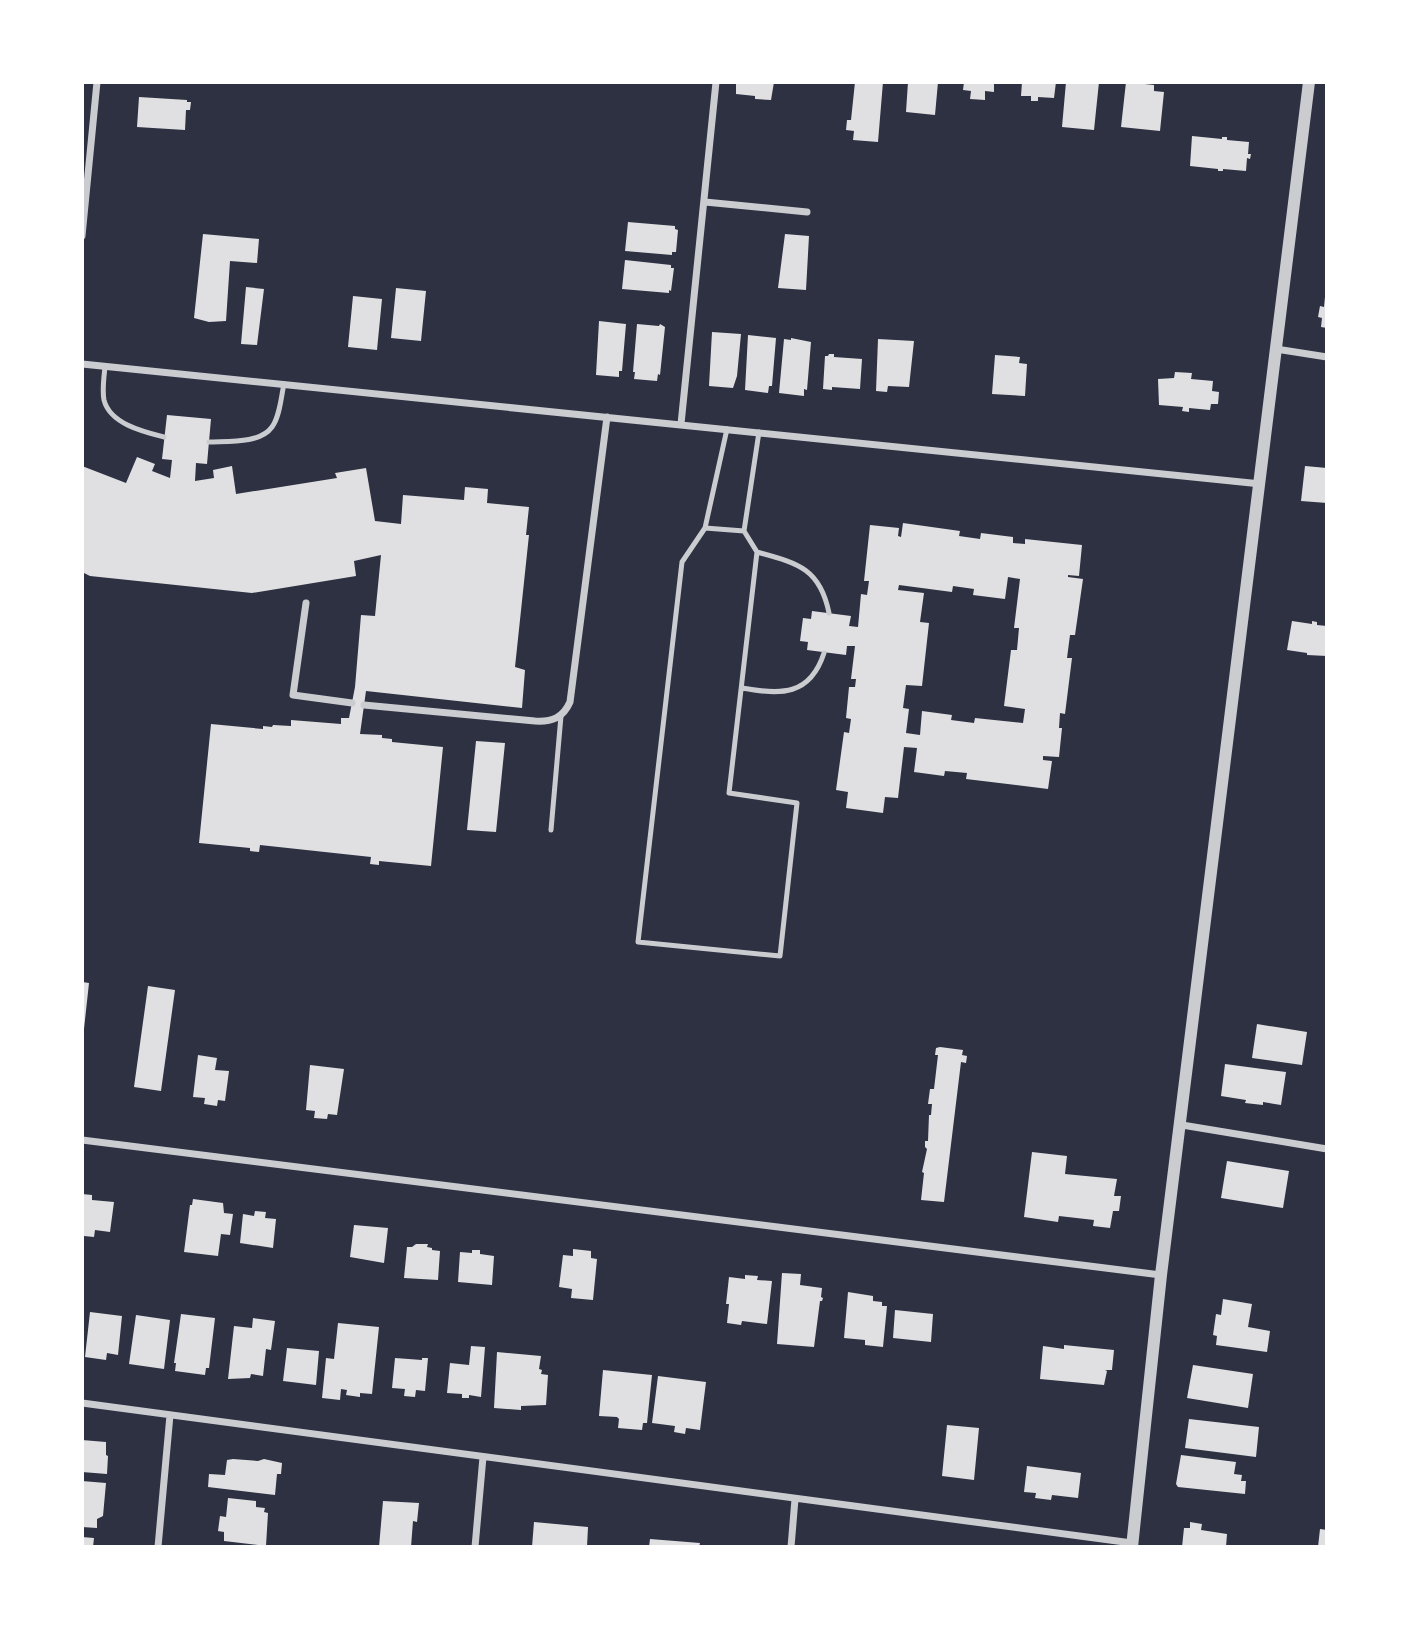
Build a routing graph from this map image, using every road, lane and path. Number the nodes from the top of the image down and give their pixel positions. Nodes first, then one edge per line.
1 (97, 82) edge
2 (716, 82) edge
3 (1309, 82) edge
4 (705, 202) junction
5 (807, 212) dead end
6 (82, 236) edge
7 (1276, 349) junction
8 (1327, 357) edge
9 (82, 364) edge
10 (105, 367) junction
11 (284, 384) junction
12 (607, 416) junction
13 (681, 424) junction
14 (727, 429) junction
15 (760, 432) junction
16 (164, 437) dead end
17 (209, 442) dead end
18 (1261, 484) junction
19 (705, 528) junction
20 (744, 531) junction
21 (757, 552) junction
22 (306, 603) dead end
23 (829, 613) dead end
24 (824, 653) dead end
25 (742, 688) junction
26 (352, 703) dead end
27 (364, 705) dead end
28 (561, 716) junction
29 (551, 830) dead end
30 (1182, 1125) junction
31 (82, 1140) edge
32 (1327, 1149) edge
33 (1161, 1275) junction
34 (82, 1403) edge
35 (170, 1415) junction
36 (483, 1457) junction
37 (795, 1499) junction
38 (1132, 1545) edge
39 (158, 1547) edge
40 (475, 1547) edge
41 (791, 1547) edge

1 - 6 street
2 - 4 street
3 - 7 street
4 - 5 street
4 - 13 street
7 - 8 street
7 - 18 street
9 - 10 street
10 - 11 street
10 - 16 lane
11 - 12 street
11 - 17 lane
12 - 13 street
12 - 28 street
13 - 14 street
14 - 15 street
14 - 19 lane
15 - 18 street
15 - 20 lane
18 - 30 street
19 - 20 lane
19 - 25 lane
20 - 21 lane
21 - 23 lane
21 - 25 lane
22 - 26 street
24 - 25 lane
27 - 28 street
28 - 29 lane
30 - 32 street
30 - 33 street
31 - 33 street
33 - 38 street
34 - 35 street
35 - 36 street
35 - 39 street
36 - 37 street
36 - 40 street
37 - 38 street
37 - 41 street

